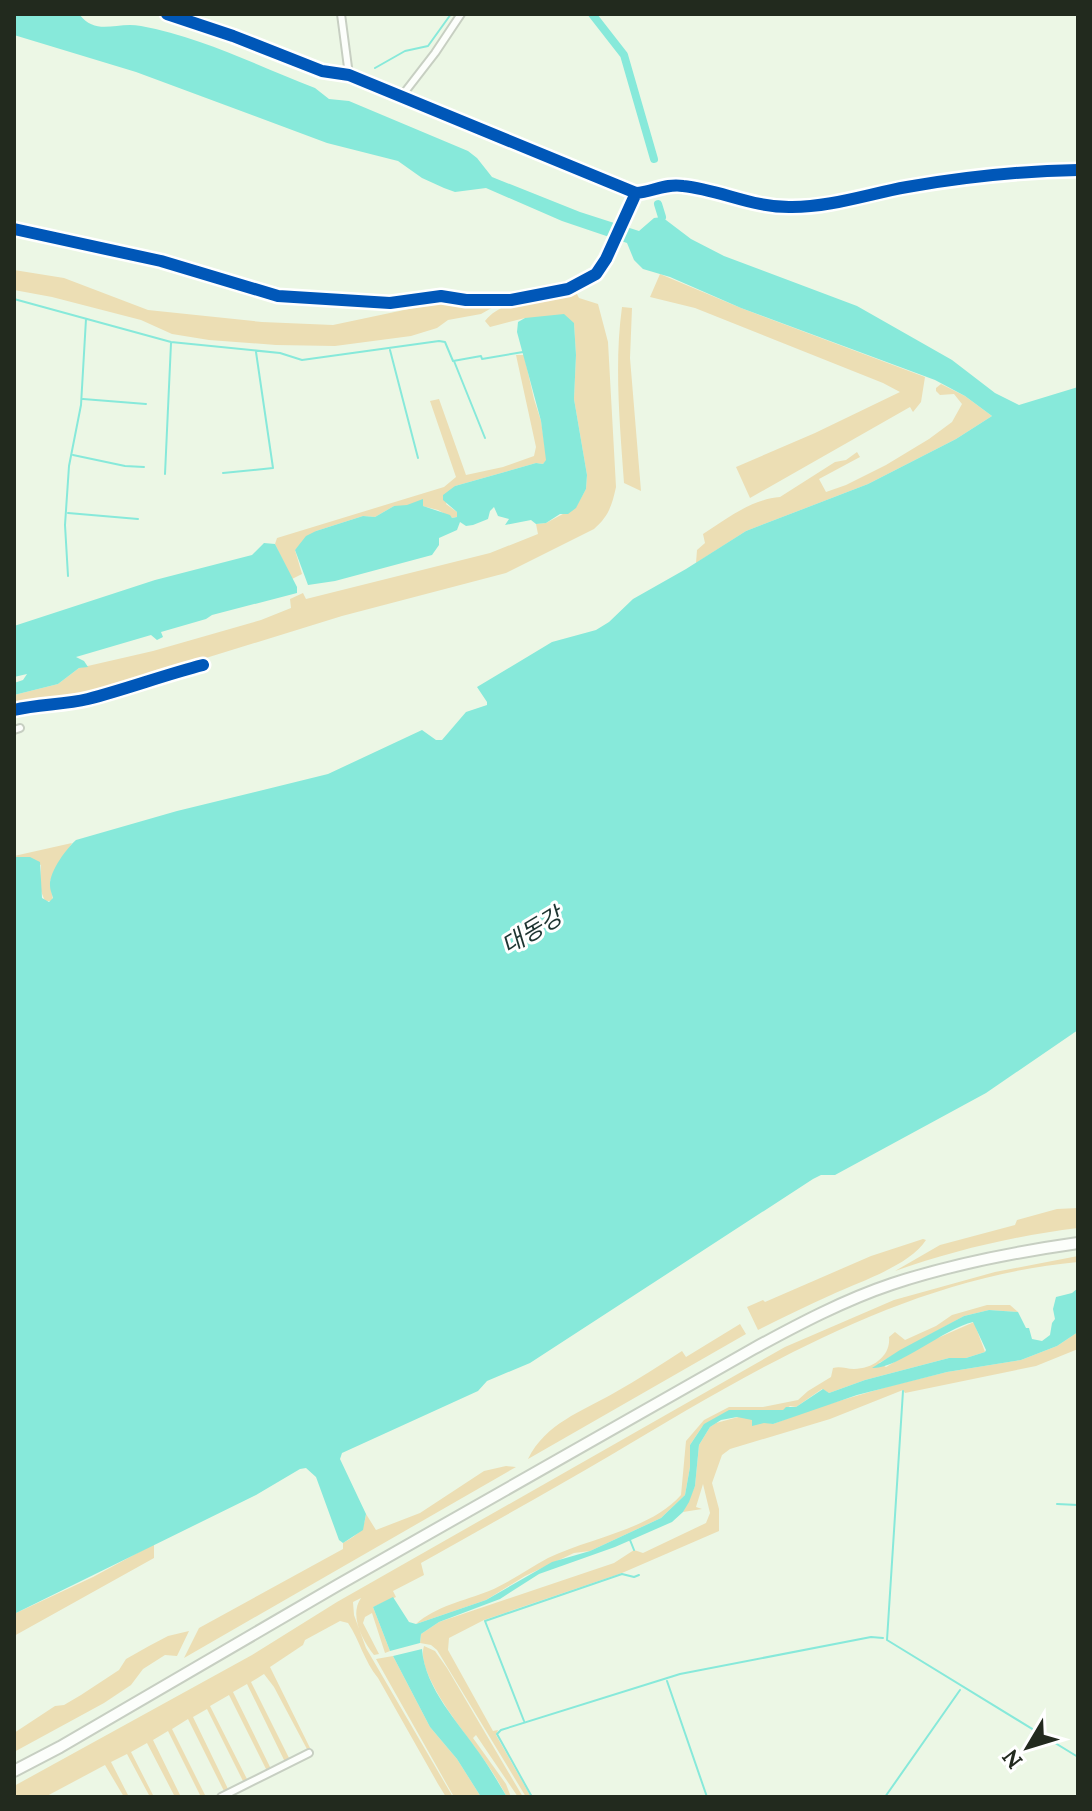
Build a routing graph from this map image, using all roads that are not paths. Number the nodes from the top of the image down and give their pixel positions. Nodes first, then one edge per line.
1 (167, 14) edge
2 (341, 14) edge
3 (461, 14) edge
4 (349, 75) junction
5 (401, 97) junction
6 (1078, 170) edge
7 (636, 193) junction
8 (14, 229) edge
9 (203, 665) dead end
10 (14, 710) edge
11 (1078, 1243) edge
12 (309, 1753) dead end
13 (14, 1771) edge
14 (221, 1797) edge

1 - 4 street
2 - 4 street
3 - 5 street
4 - 5 street
5 - 7 street
6 - 7 street
7 - 8 street
9 - 10 street
11 - 13 highway
12 - 14 street

